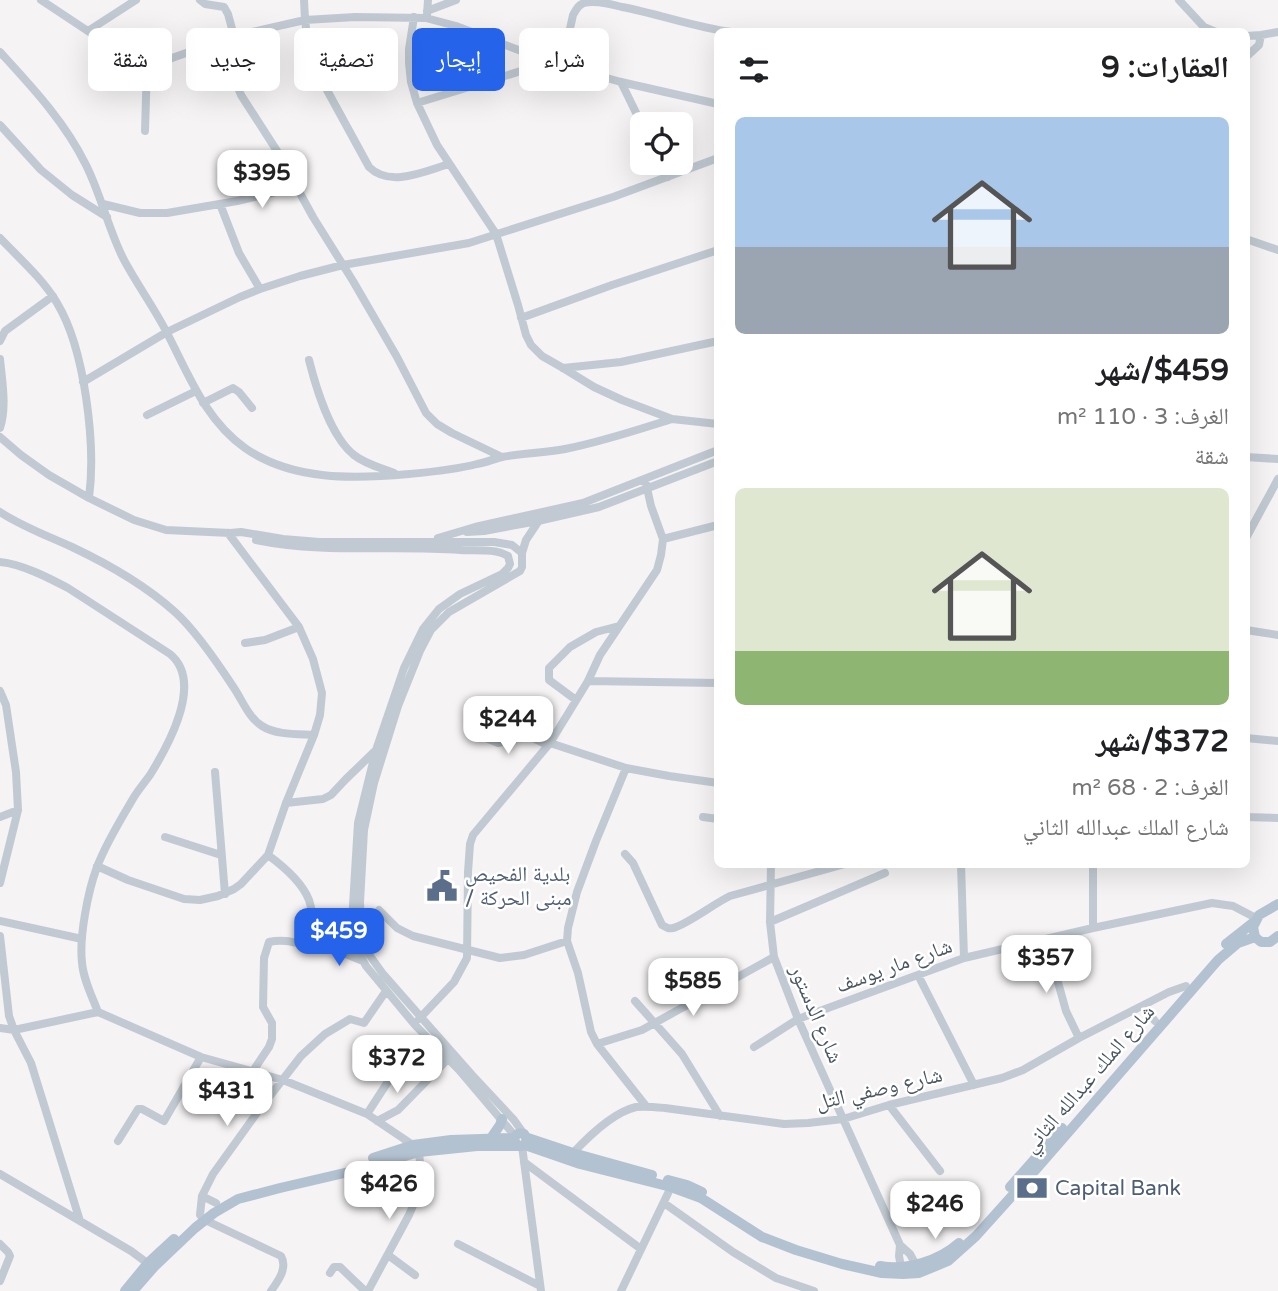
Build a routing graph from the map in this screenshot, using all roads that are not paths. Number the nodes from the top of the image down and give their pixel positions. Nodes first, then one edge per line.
1 (41, 0) edge
2 (136, 0) edge
3 (200, 0) edge
4 (304, 0) edge
5 (428, 0) edge
6 (456, 0) edge
7 (1179, 0) edge
8 (427, 14) junction
9 (414, 17) junction
10 (305, 20) junction
11 (93, 28) edge
12 (232, 28) edge
13 (270, 28) edge
14 (570, 28) edge
15 (1206, 28) edge
16 (714, 29) edge
17 (88, 31) edge
18 (1278, 32) edge
19 (1261, 35) junction
20 (1250, 36) edge
21 (519, 50) edge
22 (0, 52) edge
23 (1250, 53) edge
24 (519, 72) edge
25 (609, 79) edge
26 (621, 82) junction
27 (146, 91) edge
28 (239, 91) edge
29 (417, 103) junction
30 (714, 103) edge
31 (636, 112) edge
32 (0, 125) edge
33 (145, 131) dead end
34 (714, 160) edge
35 (449, 164) junction
36 (667, 177) joint
37 (297, 187) junction
38 (103, 204) junction
39 (220, 204) junction
40 (107, 217) junction
41 (496, 234) junction
42 (0, 238) edge
43 (1250, 240) edge
44 (1278, 250) edge
45 (714, 251) edge
46 (343, 265) junction
47 (260, 289) junction
48 (53, 296) junction
49 (521, 318) junction
50 (167, 332) junction
51 (0, 341) edge
52 (714, 342) edge
53 (0, 359) edge
54 (309, 360) dead end
55 (563, 368) junction
56 (83, 382) junction
57 (196, 391) junction
58 (203, 403) junction
59 (252, 408) dead end
60 (147, 415) dead end
61 (672, 419) junction
62 (714, 424) edge
63 (0, 428) edge
64 (0, 437) edge
65 (714, 452) edge
66 (503, 457) junction
67 (1250, 457) edge
68 (1278, 459) edge
69 (714, 462) edge
70 (400, 475) junction
71 (1278, 479) edge
72 (646, 484) junction
73 (89, 498) junction
74 (0, 513) edge
75 (538, 522) junction
76 (714, 526) edge
77 (1250, 530) edge
78 (460, 532) junction
79 (229, 533) junction
80 (663, 539) junction
81 (431, 544) junction
82 (522, 553) junction
83 (0, 562) edge
84 (619, 626) junction
85 (299, 627) junction
86 (1250, 632) edge
87 (1278, 635) edge
88 (245, 643) dead end
89 (587, 681) junction
90 (714, 683) edge
91 (0, 691) edge
92 (576, 700) junction
93 (386, 729) junction
94 (314, 735) junction
95 (479, 735) dead end
96 (1250, 738) edge
97 (1278, 741) edge
98 (549, 744) junction
99 (376, 750) junction
100 (626, 768) junction
101 (215, 772) dead end
102 (714, 782) edge
103 (286, 803) junction
104 (18, 810) junction
105 (0, 817) edge
106 (703, 817) dead end
107 (1250, 817) edge
108 (714, 818) edge
109 (1278, 818) edge
110 (166, 838) dead end
111 (625, 854) dead end
112 (221, 855) junction
113 (268, 855) junction
114 (97, 866) junction
115 (771, 868) edge
116 (830, 868) edge
117 (961, 868) edge
118 (1093, 868) edge
119 (885, 873) dead end
120 (0, 883) edge
121 (771, 884) junction
122 (225, 894) junction
123 (1277, 904) edge
124 (379, 910) dead end
125 (1255, 920) junction
126 (0, 921) edge
127 (770, 922) junction
128 (1093, 928) junction
129 (0, 936) edge
130 (1255, 937) junction
131 (82, 939) junction
132 (1046, 939) junction
133 (567, 941) junction
134 (1275, 942) edge
135 (326, 946) junction
136 (467, 950) junction
137 (774, 957) junction
138 (964, 958) junction
139 (363, 961) junction
140 (918, 975) junction
141 (1186, 986) junction
142 (386, 991) junction
143 (635, 1001) dead end
144 (1143, 1006) junction
145 (99, 1012) junction
146 (421, 1017) junction
147 (799, 1019) junction
148 (1154, 1021) junction
149 (656, 1024) junction
150 (415, 1025) junction
151 (0, 1028) edge
152 (14, 1030) junction
153 (1079, 1038) junction
154 (597, 1044) junction
155 (754, 1047) dead end
156 (201, 1057) junction
157 (448, 1059) junction
158 (402, 1060) dead end
159 (253, 1071) junction
160 (284, 1080) junction
161 (974, 1085) junction
162 (889, 1105) junction
163 (646, 1106) junction
164 (398, 1110) junction
165 (367, 1114) junction
166 (720, 1116) junction
167 (502, 1119) junction
168 (843, 1119) junction
169 (377, 1121) junction
170 (389, 1129) junction
171 (491, 1138) junction
172 (521, 1140) junction
173 (118, 1141) dead end
174 (416, 1149) junction
175 (573, 1153) junction
176 (524, 1162) junction
177 (940, 1171) dead end
178 (0, 1174) edge
179 (671, 1187) junction
180 (70, 1193) junction
181 (202, 1196) junction
182 (216, 1203) junction
183 (664, 1203) junction
184 (60, 1209) junction
185 (202, 1217) junction
186 (80, 1221) junction
187 (0, 1244) edge
188 (458, 1244) dead end
189 (900, 1245) junction
190 (641, 1249) junction
191 (387, 1255) junction
192 (155, 1261) junction
193 (917, 1268) junction
194 (902, 1270) junction
195 (330, 1273) dead end
196 (415, 1275) dead end
197 (0, 1281) edge
198 (540, 1289) edge
199 (125, 1291) edge
200 (134, 1291) edge
201 (271, 1291) edge
202 (366, 1291) edge
203 (621, 1291) edge
204 (814, 1291) edge

1 - 17 street
2 - 11 street
3 - 12 street
4 - 10 street
5 - 8 street
6 - 8 street
7 - 15 street
8 - 9 street
8 - 21 street
9 - 10 street
9 - 29 street
10 - 13 street
10 - 35 street
14 - 16 street
18 - 19 street
19 - 20 street
19 - 23 street
22 - 38 street
24 - 29 street
25 - 26 street
26 - 30 street
26 - 31 street
27 - 33 street
28 - 37 street
29 - 35 street
32 - 40 street
34 - 36 street
35 - 41 street
36 - 41 street
37 - 39 street
37 - 46 street
38 - 39 street
38 - 40 street
39 - 47 street
40 - 50 street
41 - 46 street
41 - 49 street
42 - 48 street
43 - 44 street
45 - 49 street
46 - 47 street
46 - 66 street
47 - 50 street
48 - 51 street
48 - 56 street
49 - 55 street
50 - 56 street
50 - 57 street
52 - 55 street
53 - 63 street
54 - 70 street
55 - 61 street
56 - 73 street
57 - 58 street
57 - 60 street
58 - 59 street
58 - 70 street
61 - 62 street
61 - 66 street
64 - 73 street
65 - 72 street
66 - 70 street
67 - 68 street
69 - 72 street
71 - 77 street
72 - 75 street
72 - 78 street
72 - 80 street
73 - 79 street
74 - 94 street
75 - 78 street
75 - 82 street
76 - 80 street
78 - 81 street
79 - 81 street
79 - 85 street
80 - 84 street
81 - 82 street
81 - 93 street
82 - 93 street
83 - 114 street
84 - 89 street
84 - 92 street
85 - 88 street
85 - 94 street
86 - 87 street
89 - 90 street
89 - 92 street
91 - 104 street
92 - 98 street
93 - 99 street
93 - 146 street
94 - 103 street
95 - 98 street
96 - 97 street
98 - 100 street
98 - 136 street
99 - 103 street
99 - 139 street
100 - 102 street
100 - 133 street
101 - 112 street
103 - 113 street
104 - 105 street
104 - 120 street
106 - 108 street
107 - 109 street
110 - 112 street
111 - 121 street
112 - 122 street
113 - 122 street
113 - 135 street
114 - 122 street
114 - 131 street
115 - 121 street, شارع الدستور
116 - 121 street
117 - 138 street
118 - 128 street
119 - 127 street
121 - 127 street, شارع الدستور
123 - 125 main road, شارع الملك عبدالله الثاني
124 - 136 street
125 - 128 street, شارع مار يوسف
125 - 130 main road
125 - 141 main road, شارع الملك عبدالله الثاني
126 - 131 street
127 - 137 street, شارع الدستور
128 - 132 street, شارع مار يوسف
129 - 152 street
130 - 134 main road
130 - 193 main road, شارع الملك عبدالله الثاني
131 - 145 street
132 - 138 street, شارع مار يوسف
132 - 153 street
133 - 136 street
133 - 154 street
135 - 139 street
135 - 159 street
136 - 146 street
137 - 147 street, شارع الدستور
137 - 149 street
138 - 140 street, شارع مار يوسف
139 - 142 street
140 - 147 street, شارع مار يوسف
140 - 161 street
141 - 144 street, شارع وصفي التل
141 - 148 main road, شارع الملك عبدالله الثاني
142 - 150 street
142 - 160 street
143 - 149 street
144 - 148 street
144 - 153 street, شارع وصفي التل
145 - 152 street
145 - 156 street
146 - 150 street
146 - 172 street
147 - 155 street, شارع مار يوسف
147 - 168 street, شارع الدستور
148 - 193 main road, شارع الملك عبدالله الثاني
149 - 154 street
149 - 166 street
150 - 157 street
151 - 152 street
152 - 180 street
153 - 161 street, شارع وصفي التل
154 - 163 street
156 - 159 street
156 - 173 street
157 - 164 street
157 - 167 street
158 - 165 street
159 - 160 street
160 - 165 street
160 - 181 street
161 - 162 street, شارع وصفي التل
162 - 168 street, شارع وصفي التل
162 - 177 street
163 - 166 street, شارع وصفي التل
163 - 175 street, شارع وصفي التل
164 - 169 street
164 - 170 street
165 - 169 street
166 - 168 street, شارع وصفي التل
167 - 171 main road
167 - 172 street
168 - 189 street, شارع الدستور
169 - 170 street
170 - 174 street
171 - 172 main road, شارع الملك عبدالله الثاني
171 - 174 main road, شارع الملك عبدالله الثاني
172 - 174 main road, شارع الملك عبدالله الثاني
172 - 175 main road, شارع الملك عبدالله الثاني
172 - 176 street
172 - 179 main road, شارع الملك عبدالله الثاني
174 - 182 main road, شارع الملك عبدالله الثاني
174 - 185 main road, شارع الملك عبدالله الثاني
174 - 191 street
175 - 194 main road, شارع الملك عبدالله الثاني
176 - 190 street
176 - 198 street
178 - 184 street
179 - 183 street
179 - 194 main road, شارع الملك عبدالله الثاني
180 - 184 street
180 - 186 street
181 - 182 street
181 - 185 street
182 - 185 main road, شارع الملك عبدالله الثاني
183 - 190 street
183 - 204 street
184 - 186 street
185 - 192 main road, شارع الملك عبدالله الثاني
185 - 201 street
186 - 192 street
187 - 197 street
188 - 198 street
189 - 193 street, شارع الدستور
189 - 194 street, شارع الدستور
190 - 203 street
191 - 196 street
191 - 202 street
192 - 199 main road, شارع الملك عبدالله الثاني
192 - 200 main road, شارع الملك عبدالله الثاني
193 - 194 main road, شارع الملك عبدالله الثاني
195 - 202 street

